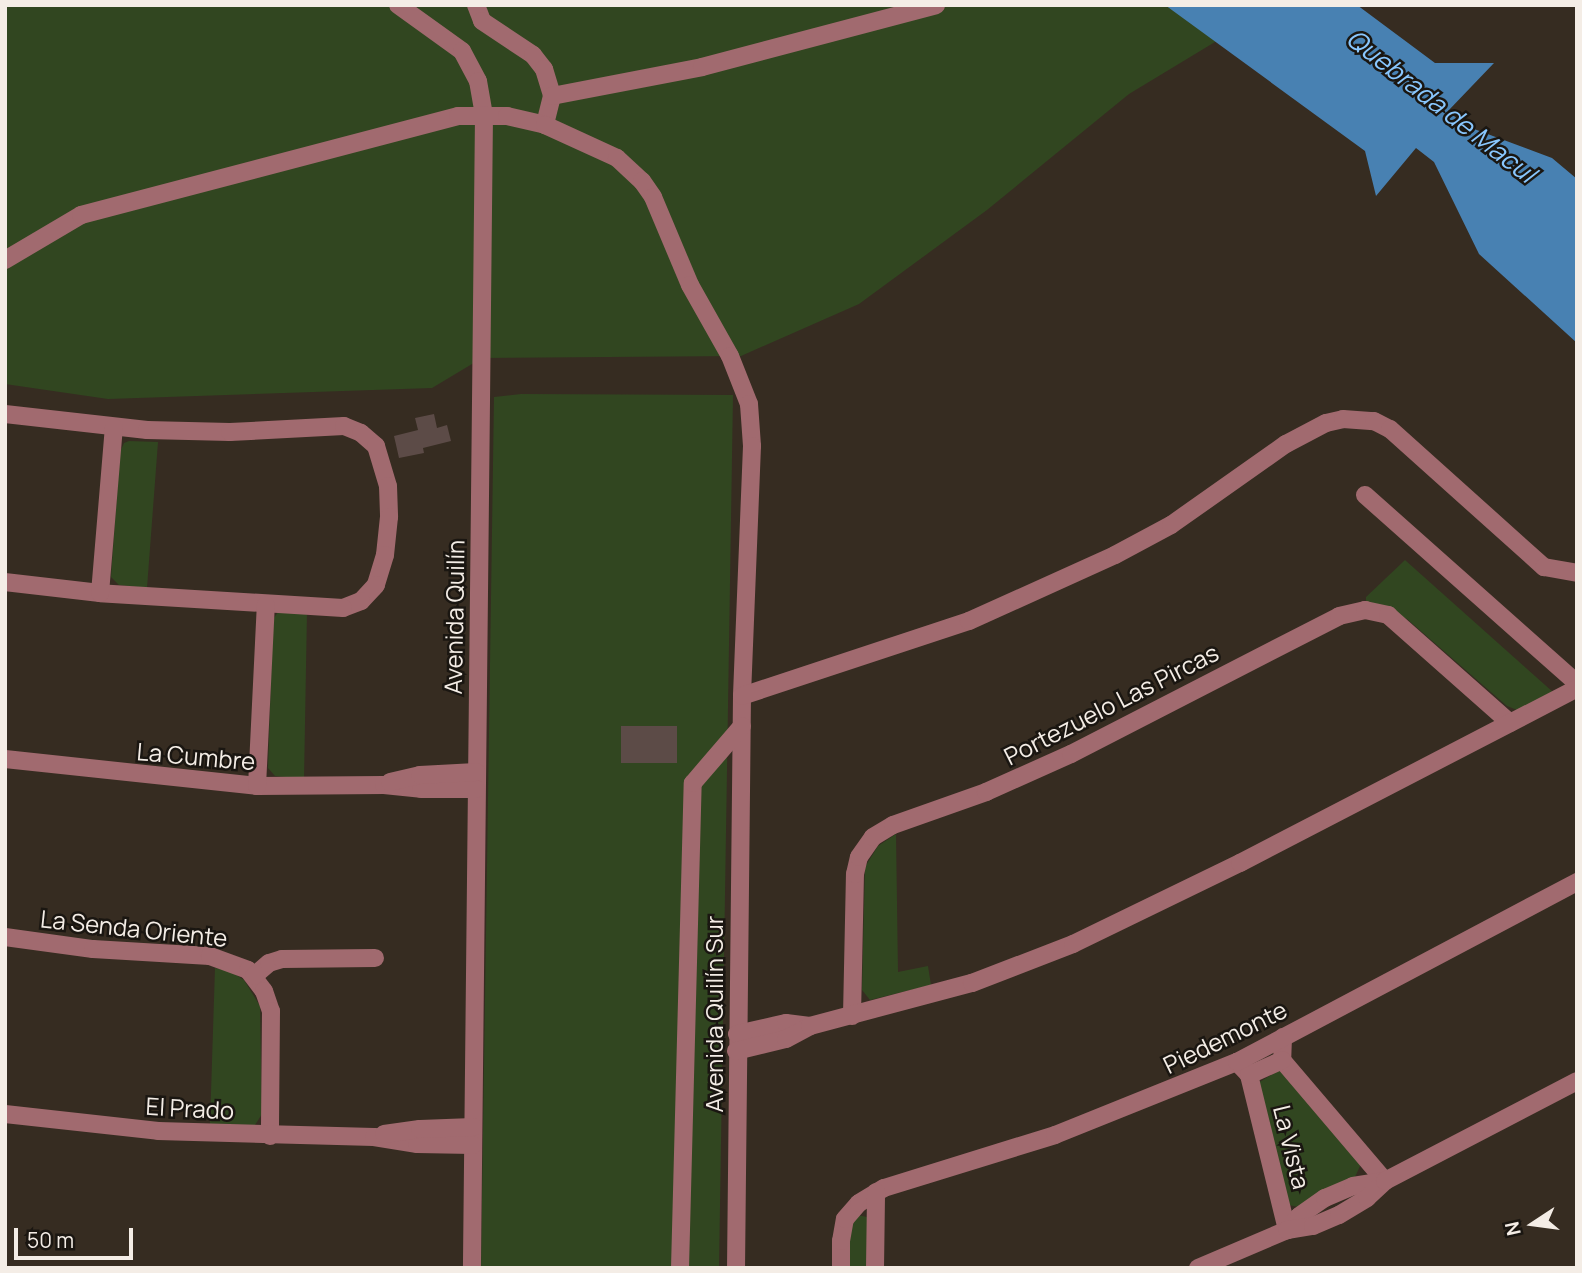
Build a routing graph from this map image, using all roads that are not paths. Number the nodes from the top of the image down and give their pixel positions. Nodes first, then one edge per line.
1 (398, 5) edge
2 (476, 5) edge
3 (936, 5) edge
4 (552, 96) junction
5 (484, 115) junction
6 (545, 125) junction
7 (5, 260) edge
8 (5, 414) edge
9 (114, 428) junction
10 (1365, 495) dead end
11 (1577, 573) edge
12 (5, 582) edge
13 (100, 593) junction
14 (266, 605) junction
15 (1577, 686) edge
16 (742, 696) junction
17 (1510, 723) junction
18 (742, 726) junction
19 (5, 759) edge
20 (476, 781) junction
21 (257, 786) junction
22 (1577, 882) edge
23 (5, 937) edge
24 (375, 958) dead end
25 (254, 976) junction
26 (852, 1016) junction
27 (1283, 1037) junction
28 (737, 1043) junction
29 (1282, 1060) junction
30 (1243, 1069) junction
31 (1577, 1081) edge
32 (5, 1114) edge
33 (270, 1136) junction
34 (473, 1136) junction
35 (1385, 1181) junction
36 (876, 1192) junction
37 (1287, 1230) junction
38 (472, 1268) edge
39 (680, 1268) edge
40 (736, 1268) edge
41 (841, 1268) edge
42 (875, 1268) edge
43 (1198, 1268) edge

1 - 5 street, Avenida Quilín
2 - 4 street
3 - 4 street
4 - 6 street
5 - 6 street, Avenida Quilín Sur
5 - 7 street, Avenida Quilín Sur
5 - 20 street, Avenida Quilín
6 - 16 street, Avenida Quilín Sur
8 - 9 street
9 - 13 street
9 - 14 street
10 - 15 street
11 - 16 street
12 - 13 street
13 - 14 street
14 - 21 street
15 - 17 street
16 - 18 street, Avenida Quilín Sur
17 - 26 street
17 - 26 street, Portezuelo Las Pircas
18 - 28 street, Avenida Quilín Sur
18 - 39 street
19 - 21 street, La Cumbre
20 - 21 street, La Cumbre
20 - 34 street, Avenida Quilín
22 - 27 street, Piedemonte
23 - 25 street, La Senda Oriente
24 - 25 street
25 - 33 street
26 - 28 street
27 - 29 street
27 - 30 street, Piedemonte
28 - 40 street, Avenida Quilín Sur
29 - 30 street
29 - 35 street, La Vista
30 - 36 street, Piedemonte
30 - 37 street, La Vista
31 - 35 street
32 - 33 street, El Prado
33 - 34 street, El Prado
34 - 38 street, Avenida Quilín
35 - 37 street
36 - 41 street, Piedemonte
36 - 42 street
37 - 43 street

